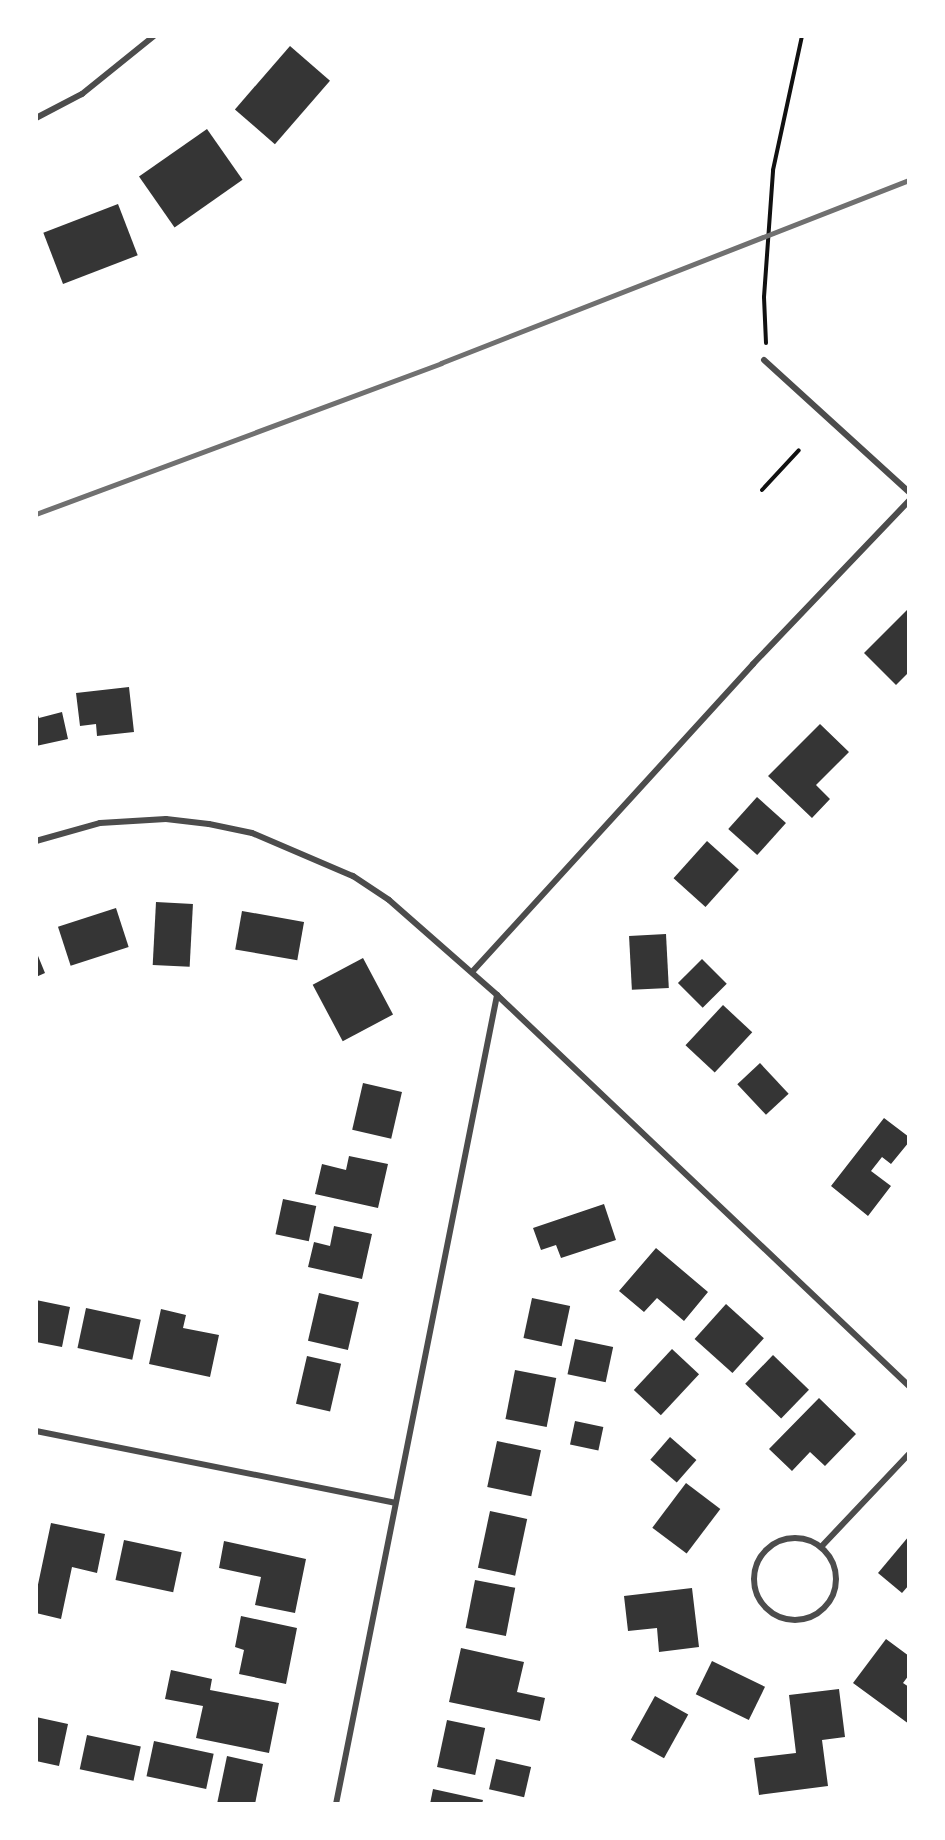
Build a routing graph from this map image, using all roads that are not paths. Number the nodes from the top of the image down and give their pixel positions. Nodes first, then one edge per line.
1 (154, 36) edge
2 (36, 118) edge
3 (764, 360) road end
4 (909, 492) edge
5 (909, 501) edge
6 (36, 841) edge
7 (472, 972) junction
8 (497, 995) junction
9 (909, 1386) edge
10 (36, 1431) edge
11 (909, 1454) edge
12 (395, 1503) junction
13 (821, 1547) junction
14 (336, 1804) edge

1 - 2 street
3 - 4 street
5 - 7 street
6 - 7 street
7 - 8 street
8 - 9 street
8 - 12 street
10 - 12 street
11 - 13 street
12 - 14 street
13 - 13 street

